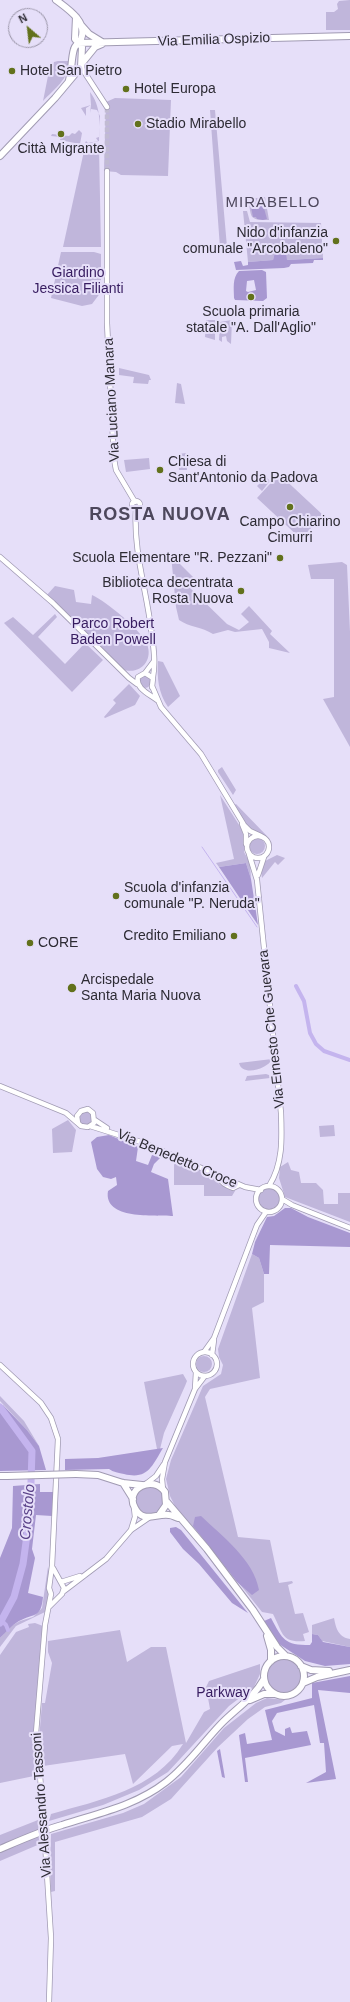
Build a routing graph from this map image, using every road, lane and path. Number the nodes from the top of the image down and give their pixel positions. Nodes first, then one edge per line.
1 (56, 0) edge
2 (76, 17) junction
3 (81, 25) junction
4 (350, 36) edge
5 (78, 43) junction
6 (103, 43) junction
7 (81, 65) junction
8 (67, 84) junction
9 (107, 107) tunnel mouth
10 (0, 156) edge
11 (107, 171) tunnel mouth
12 (0, 557) edge
13 (154, 661) junction
14 (124, 673) junction
15 (143, 673) junction
16 (153, 677) junction
17 (137, 684) junction
18 (152, 686) junction
19 (145, 690) junction
20 (157, 700) junction
21 (240, 819) junction
22 (261, 836) junction
23 (246, 845) junction
24 (249, 854) junction
25 (264, 857) junction
26 (257, 880) junction
27 (0, 1086) edge
28 (79, 1112) junction
29 (66, 1113) junction
30 (95, 1120) junction
31 (78, 1123) junction
32 (90, 1126) junction
33 (109, 1131) junction
34 (275, 1177) junction
35 (269, 1186) junction
36 (245, 1187) junction
37 (275, 1188) junction
38 (261, 1190) junction
39 (257, 1196) junction
40 (282, 1200) junction
41 (281, 1206) junction
42 (292, 1206) junction
43 (260, 1208) junction
44 (266, 1212) junction
45 (257, 1225) junction
46 (350, 1228) edge
47 (214, 1338) junction
48 (204, 1352) junction
49 (212, 1355) junction
50 (0, 1365) edge
51 (196, 1372) junction
52 (205, 1376) junction
53 (195, 1389) junction
54 (165, 1462) junction
55 (0, 1476) edge
56 (123, 1483) junction
57 (145, 1484) junction
58 (163, 1490) junction
59 (133, 1498) junction
60 (167, 1502) junction
61 (134, 1508) junction
62 (159, 1515) junction
63 (150, 1517) junction
64 (179, 1519) junction
65 (131, 1530) junction
66 (52, 1566) junction
67 (85, 1574) junction
68 (60, 1582) junction
69 (51, 1583) junction
70 (64, 1591) junction
71 (51, 1594) junction
72 (58, 1596) junction
73 (48, 1608) junction
74 (263, 1627) junction
75 (286, 1656) junction
76 (271, 1661) junction
77 (301, 1666) junction
78 (350, 1670) edge
79 (338, 1671) junction
80 (264, 1679) junction
81 (303, 1683) junction
82 (274, 1694) junction
83 (246, 1702) junction
84 (0, 1849) edge
85 (49, 2002) edge

1 - 2 main road
2 - 3 main road
2 - 5 main road
3 - 5 main road
3 - 6 main road
4 - 6 main road, Via Emilia Ospizio
5 - 6 main road, Via Emilia Ospizio
5 - 7 main road
5 - 8 main road
6 - 7 main road
7 - 8 main road
7 - 9 street
8 - 10 main road
11 - 13 street, Via Luciano Manara
12 - 14 street
13 - 15 street
13 - 16 street
14 - 15 street
14 - 17 street
15 - 16 street
15 - 17 street
16 - 18 street
17 - 19 street
18 - 19 street
18 - 20 street
19 - 20 street
20 - 21 street
21 - 22 street
21 - 23 street
22 - 23 street
22 - 25 street
23 - 24 street
24 - 25 street
24 - 26 street, Via Ernesto Che Guevara
25 - 26 street, Via Ernesto Che Guevara
26 - 34 street, Via Ernesto Che Guevara
27 - 29 street
28 - 29 street
28 - 30 street
28 - 31 street
29 - 31 street
30 - 32 street
30 - 33 street, Via Benedetto Croce
31 - 32 street
32 - 33 street, Via Benedetto Croce
33 - 36 street, Via Benedetto Croce
34 - 35 street, Via Ernesto Che Guevara
34 - 37 street, Via Ernesto Che Guevara
35 - 37 street
35 - 38 street
36 - 38 street, Via Benedetto Croce
36 - 39 street, Via Benedetto Croce
37 - 40 street
38 - 39 street
39 - 43 street
40 - 41 street
40 - 42 street
41 - 42 street
41 - 44 street
42 - 46 street
43 - 44 street
43 - 45 street
44 - 45 street
45 - 47 street
47 - 48 street
47 - 49 street
48 - 49 street
48 - 51 street
49 - 52 street
50 - 66 street, Via Alessandro Tassoni
51 - 52 street
51 - 53 street
52 - 53 street
53 - 54 street
54 - 57 street
54 - 58 street
55 - 56 main road, bridge
56 - 57 main road
56 - 59 main road
57 - 58 main road
57 - 59 main road
58 - 60 main road
59 - 61 main road
60 - 62 main road
60 - 64 main road
61 - 63 main road
61 - 65 street
62 - 63 main road
62 - 64 main road
63 - 65 street
64 - 74 main road
65 - 67 street
66 - 68 street, Via Alessandro Tassoni
66 - 69 street, Via Alessandro Tassoni
67 - 68 street
67 - 70 street
68 - 69 street
68 - 70 street, Via Alessandro Tassoni
69 - 71 street, Via Alessandro Tassoni
70 - 72 street
71 - 72 street
71 - 73 street, Via Alessandro Tassoni
72 - 73 street
73 - 85 street, Via Alessandro Tassoni, bridge
74 - 75 main road
74 - 76 main road
75 - 76 main road
75 - 77 main road
76 - 80 main road
77 - 79 main road
77 - 81 main road
78 - 79 main road
79 - 81 main road
80 - 82 main road
80 - 83 main road
81 - 82 main road
82 - 83 main road
83 - 84 main road

